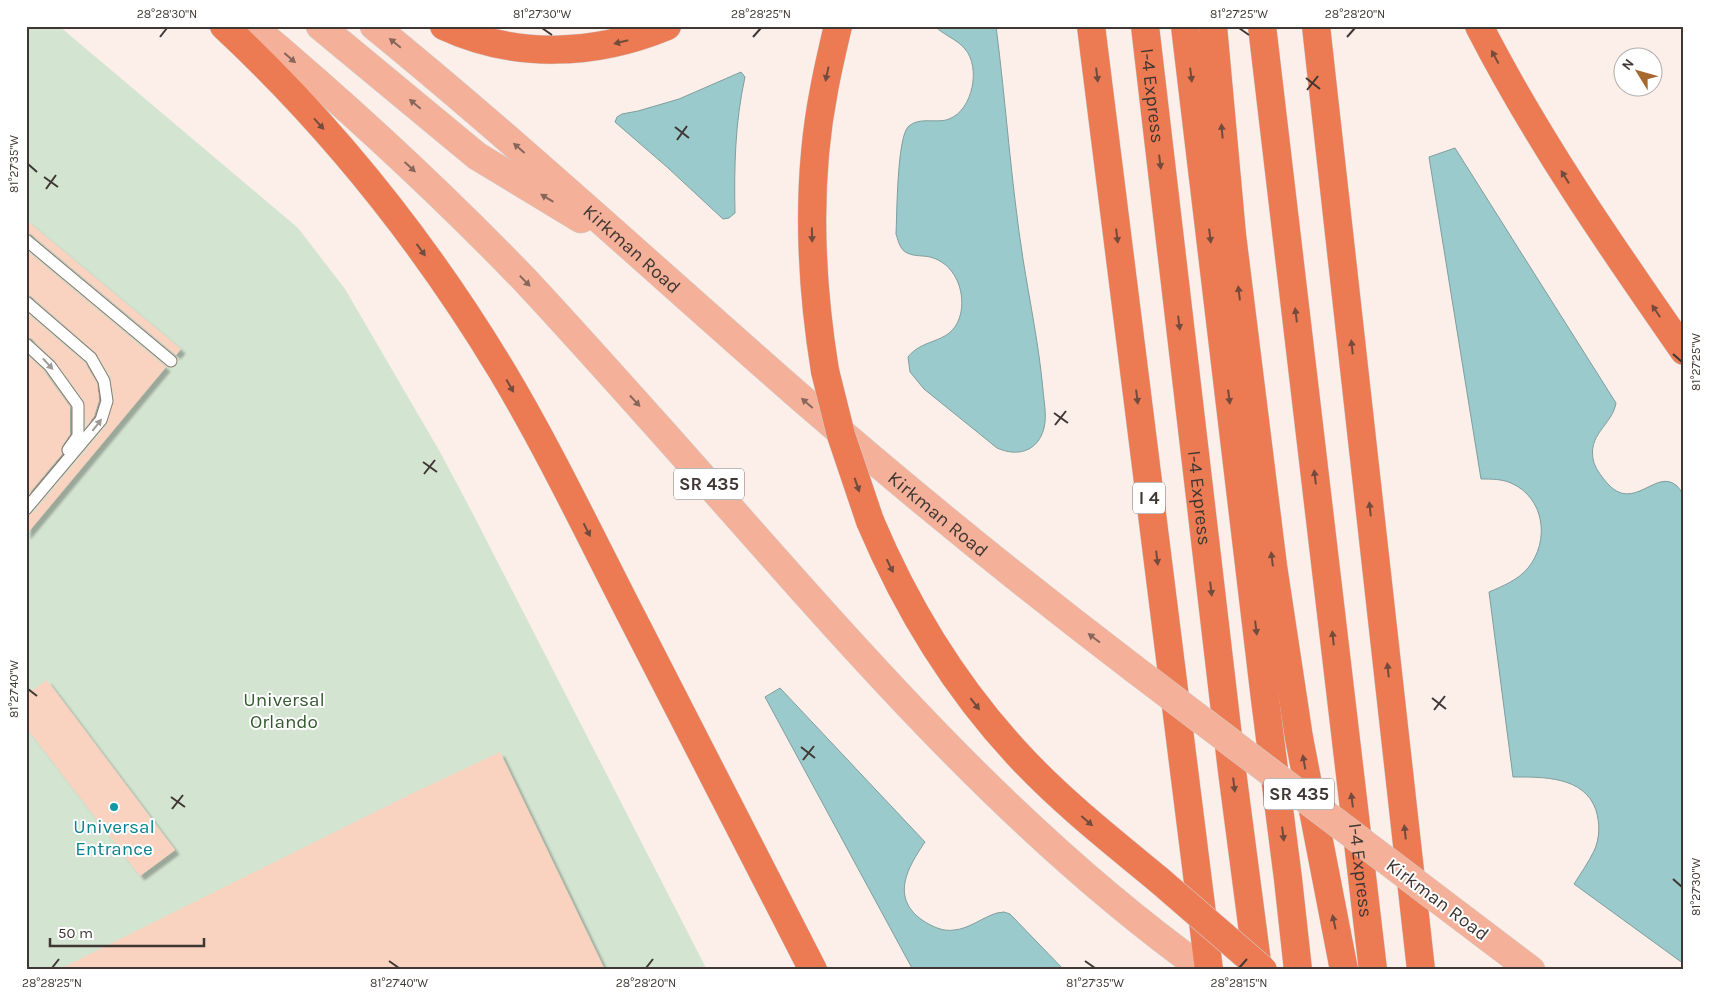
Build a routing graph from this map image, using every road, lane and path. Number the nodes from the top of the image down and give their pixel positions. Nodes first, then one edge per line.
1 (224, 26) edge
2 (252, 26) edge
3 (320, 26) edge
4 (374, 26) edge
5 (444, 26) edge
6 (667, 26) edge
7 (838, 26) edge
8 (1091, 26) edge
9 (1144, 26) edge
10 (1185, 26) edge
11 (1213, 26) edge
12 (1262, 26) edge
13 (1316, 26) edge
14 (1479, 26) edge
15 (26, 240) edge
16 (26, 250) edge
17 (660, 273) junction
18 (26, 302) edge
19 (26, 344) edge
20 (1684, 352) edge
21 (29, 506) edge
22 (1416, 932) junction
23 (812, 970) edge
24 (1204, 970) edge
25 (1209, 970) edge
26 (1258, 970) edge
27 (1263, 970) edge
28 (1298, 970) edge
29 (1344, 970) edge
30 (1373, 970) edge
31 (1421, 970) edge
32 (1425, 970) edge
33 (1531, 970) edge

1 -> 23 highway
2 -> 24 main road, SR 435
17 -> 3 main road
17 -> 4 main road, Kirkman Road / SR 435
6 -> 5 highway
7 -> 27 highway, bridge
8 -> 25 highway, I 4
9 -> 26 highway, I-4 Express
10 -> 28 highway
29 -> 11 highway
30 -> 12 highway, I-4 Express
22 -> 13 highway
20 -> 14 highway
15 - 16 lane
33 -> 17 main road, Kirkman Road / SR 435, bridge
21 -> 18 lane
19 -> 21 lane
22 - 31 highway
22 - 32 highway

